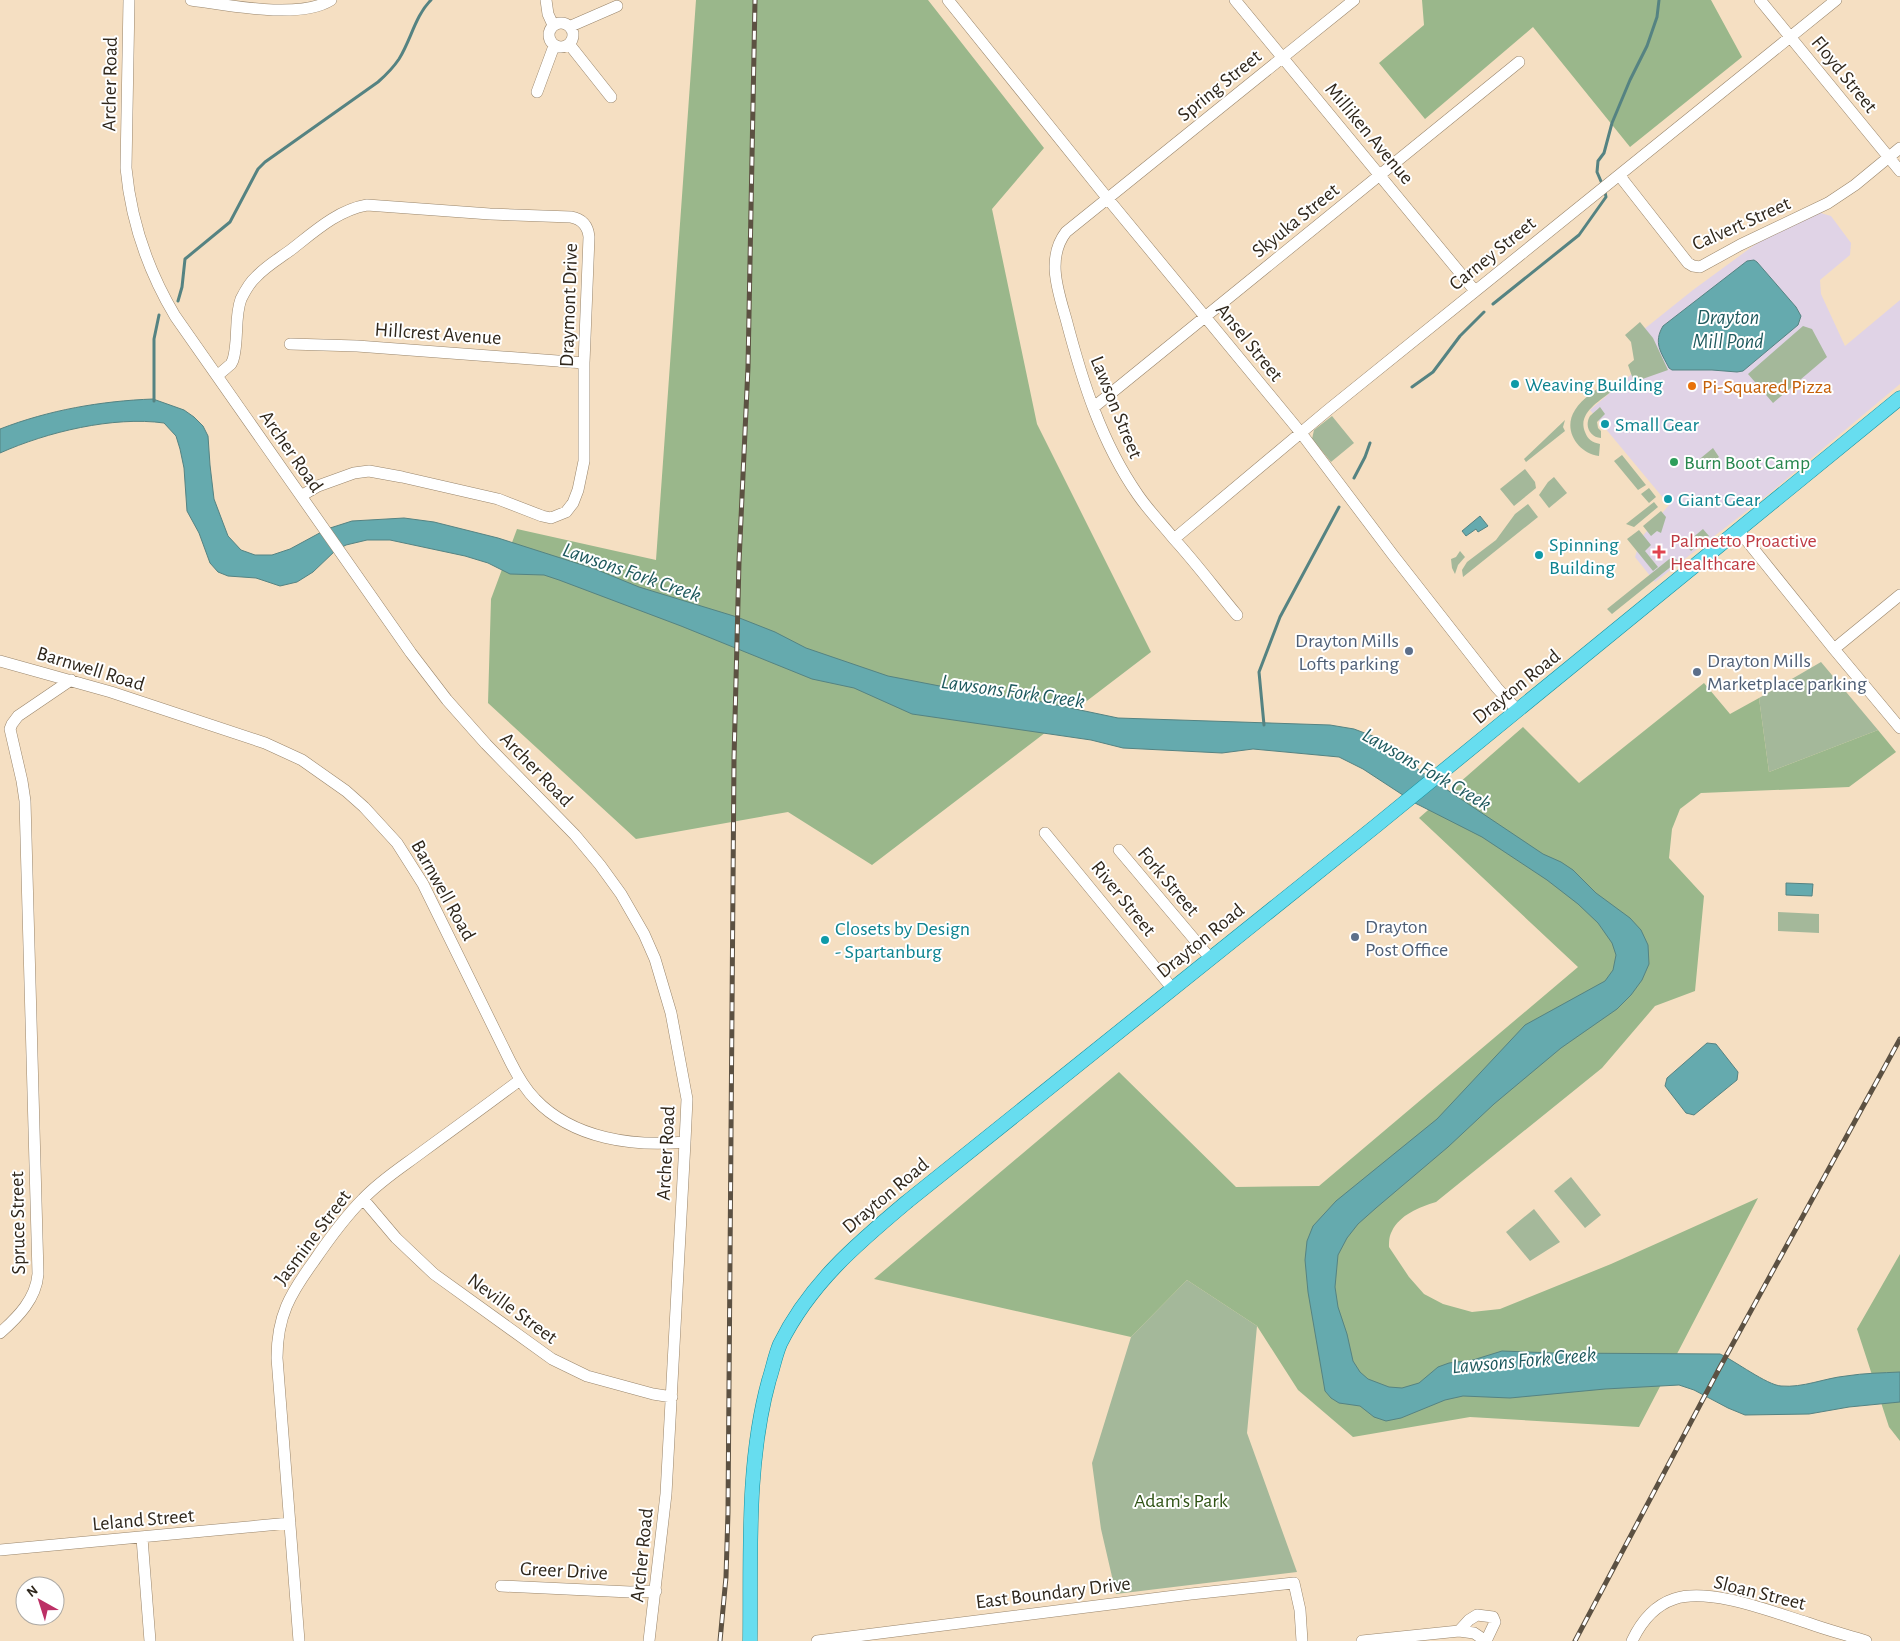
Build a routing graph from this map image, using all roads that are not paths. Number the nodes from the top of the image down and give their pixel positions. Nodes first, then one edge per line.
1 (129, 0) edge
2 (191, 0) edge
3 (330, 0) edge
4 (546, 0) edge
5 (948, 0) edge
6 (1235, 0) edge
7 (1354, 0) edge
8 (1760, 0) edge
9 (1836, 0) edge
10 (617, 6) dead end
11 (553, 24) junction
12 (571, 26) junction
13 (1790, 37) junction
14 (569, 44) junction
15 (554, 46) junction
16 (1282, 59) junction
17 (1519, 62) dead end
18 (537, 92) dead end
19 (611, 97) dead end
20 (1900, 148) edge
21 (1888, 157) junction
22 (1900, 171) edge
23 (1381, 175) junction
24 (1615, 178) junction
25 (1108, 199) junction
26 (1476, 291) junction
27 (1206, 317) junction
28 (290, 344) dead end
29 (584, 363) junction
30 (217, 376) junction
31 (1900, 398) edge
32 (1094, 407) junction
33 (1301, 433) junction
34 (301, 496) junction
35 (1739, 531) junction
36 (1174, 539) junction
37 (1900, 595) edge
38 (1237, 615) dead end
39 (1834, 649) junction
40 (0, 661) edge
41 (71, 680) junction
42 (1518, 711) junction
43 (1900, 728) edge
44 (1045, 833) dead end
45 (1119, 850) dead end
46 (1210, 958) junction
47 (1172, 988) junction
48 (520, 1080) junction
49 (685, 1142) junction
50 (363, 1199) junction
51 (0, 1333) edge
52 (672, 1397) junction
53 (290, 1523) junction
54 (142, 1538) junction
55 (0, 1550) edge
56 (501, 1586) dead end
57 (656, 1591) junction
58 (1459, 1631) junction
59 (150, 1641) edge
60 (299, 1641) edge
61 (649, 1641) edge
62 (750, 1641) edge
63 (817, 1641) edge
64 (1302, 1641) edge
65 (1362, 1641) edge
66 (1486, 1641) edge
67 (1632, 1641) edge
68 (1866, 1641) edge

1 - 30 street, Archer Road
2 - 3 street
4 - 11 street
5 - 25 street, Ansel Street
6 - 16 street, Milliken Avenue
7 - 16 street, Spring Street
8 - 13 street, Floyd Street
9 - 13 street, Carney Street
10 - 12 street
11 - 12 street
11 - 15 street
12 - 14 street
13 - 21 street, Floyd Street
13 - 24 street, Carney Street
14 - 15 street
14 - 19 street
15 - 18 street
16 - 23 street, Milliken Avenue
16 - 25 street, Spring Street
17 - 23 street, Skyuka Street
20 - 21 street, Calvert Street
21 - 22 street, Floyd Street
21 - 24 street, Calvert Street
23 - 26 street, Milliken Avenue
23 - 27 street, Skyuka Street
24 - 26 street, Carney Street
25 - 27 street, Ansel Street
25 - 32 street, Lawson Street
26 - 33 street, Carney Street
27 - 32 street, Skyuka Street
27 - 33 street, Ansel Street
28 - 29 street, Hillcrest Avenue
29 - 30 street, Draymont Drive
29 - 34 street, Draymont Drive
30 - 34 street, Archer Road
31 - 35 main road, Drayton Road
32 - 36 street, Lawson Street
33 - 36 street, Carney Street
33 - 42 street, Ansel Street
34 - 49 street, Archer Road
35 - 39 street
35 - 42 main road, Drayton Road
36 - 38 street, Lawson Street
37 - 39 street
39 - 43 street
40 - 41 street, Barnwell Road
41 - 48 street, Barnwell Road
41 - 51 street, Spruce Street
42 - 46 main road, Drayton Road
44 - 47 street, River Street
45 - 46 street, Fork Street
46 - 47 main road, Drayton Road
47 - 62 main road, Drayton Road
48 - 49 street, Barnwell Road
48 - 50 street, Jasmine Street
49 - 52 street, Archer Road
50 - 52 street, Neville Street
50 - 53 street, Jasmine Street
52 - 57 street, Archer Road
53 - 54 street, Leland Street
53 - 60 street, Jasmine Street
54 - 55 street, Leland Street
54 - 59 street
56 - 57 street, Greer Drive
57 - 61 street, Archer Road
58 - 65 street
58 - 66 street
58 - 66 street
63 - 64 street, East Boundary Drive
67 - 68 street, Sloan Street

